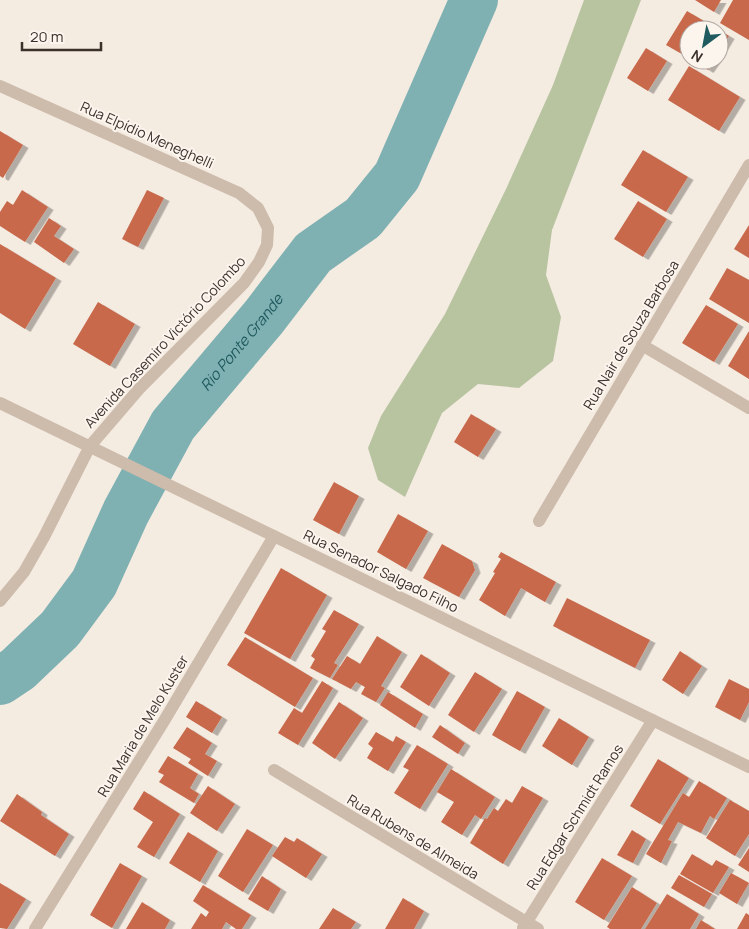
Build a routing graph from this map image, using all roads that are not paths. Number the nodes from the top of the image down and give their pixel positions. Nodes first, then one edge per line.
1 (0, 86) edge
2 (749, 165) edge
3 (268, 228) joint
4 (642, 345) junction
5 (0, 403) edge
6 (749, 408) edge
7 (90, 446) junction
8 (539, 521) dead end
9 (274, 536) junction
10 (0, 601) edge
11 (653, 720) junction
12 (749, 767) edge
13 (274, 770) dead end
14 (524, 926) edge
15 (36, 929) edge
16 (538, 929) edge

1 - 3 street, Rua Elpídio Meneghelli
2 - 4 street, Rua Nair de Souza Barbosa
3 - 7 street, Avenida Casemiro Victório Colombo
4 - 6 street
4 - 8 street, Rua Nair de Souza Barbosa
5 - 7 street, Rua Senador Salgado Filho
7 - 9 street, Rua Senador Salgado Filho
7 - 10 street, Avenida Casemiro Victório Colombo
9 - 11 street, Rua Senador Salgado Filho
9 - 15 street, Rua Maria de Melo Kuster
11 - 12 street, Rua Senador Salgado Filho
11 - 14 street, Rua Edgar Schmidt Ramos
13 - 14 street, Rua Rubens de Almeida
14 - 16 street, Rua Rubens de Almeida

